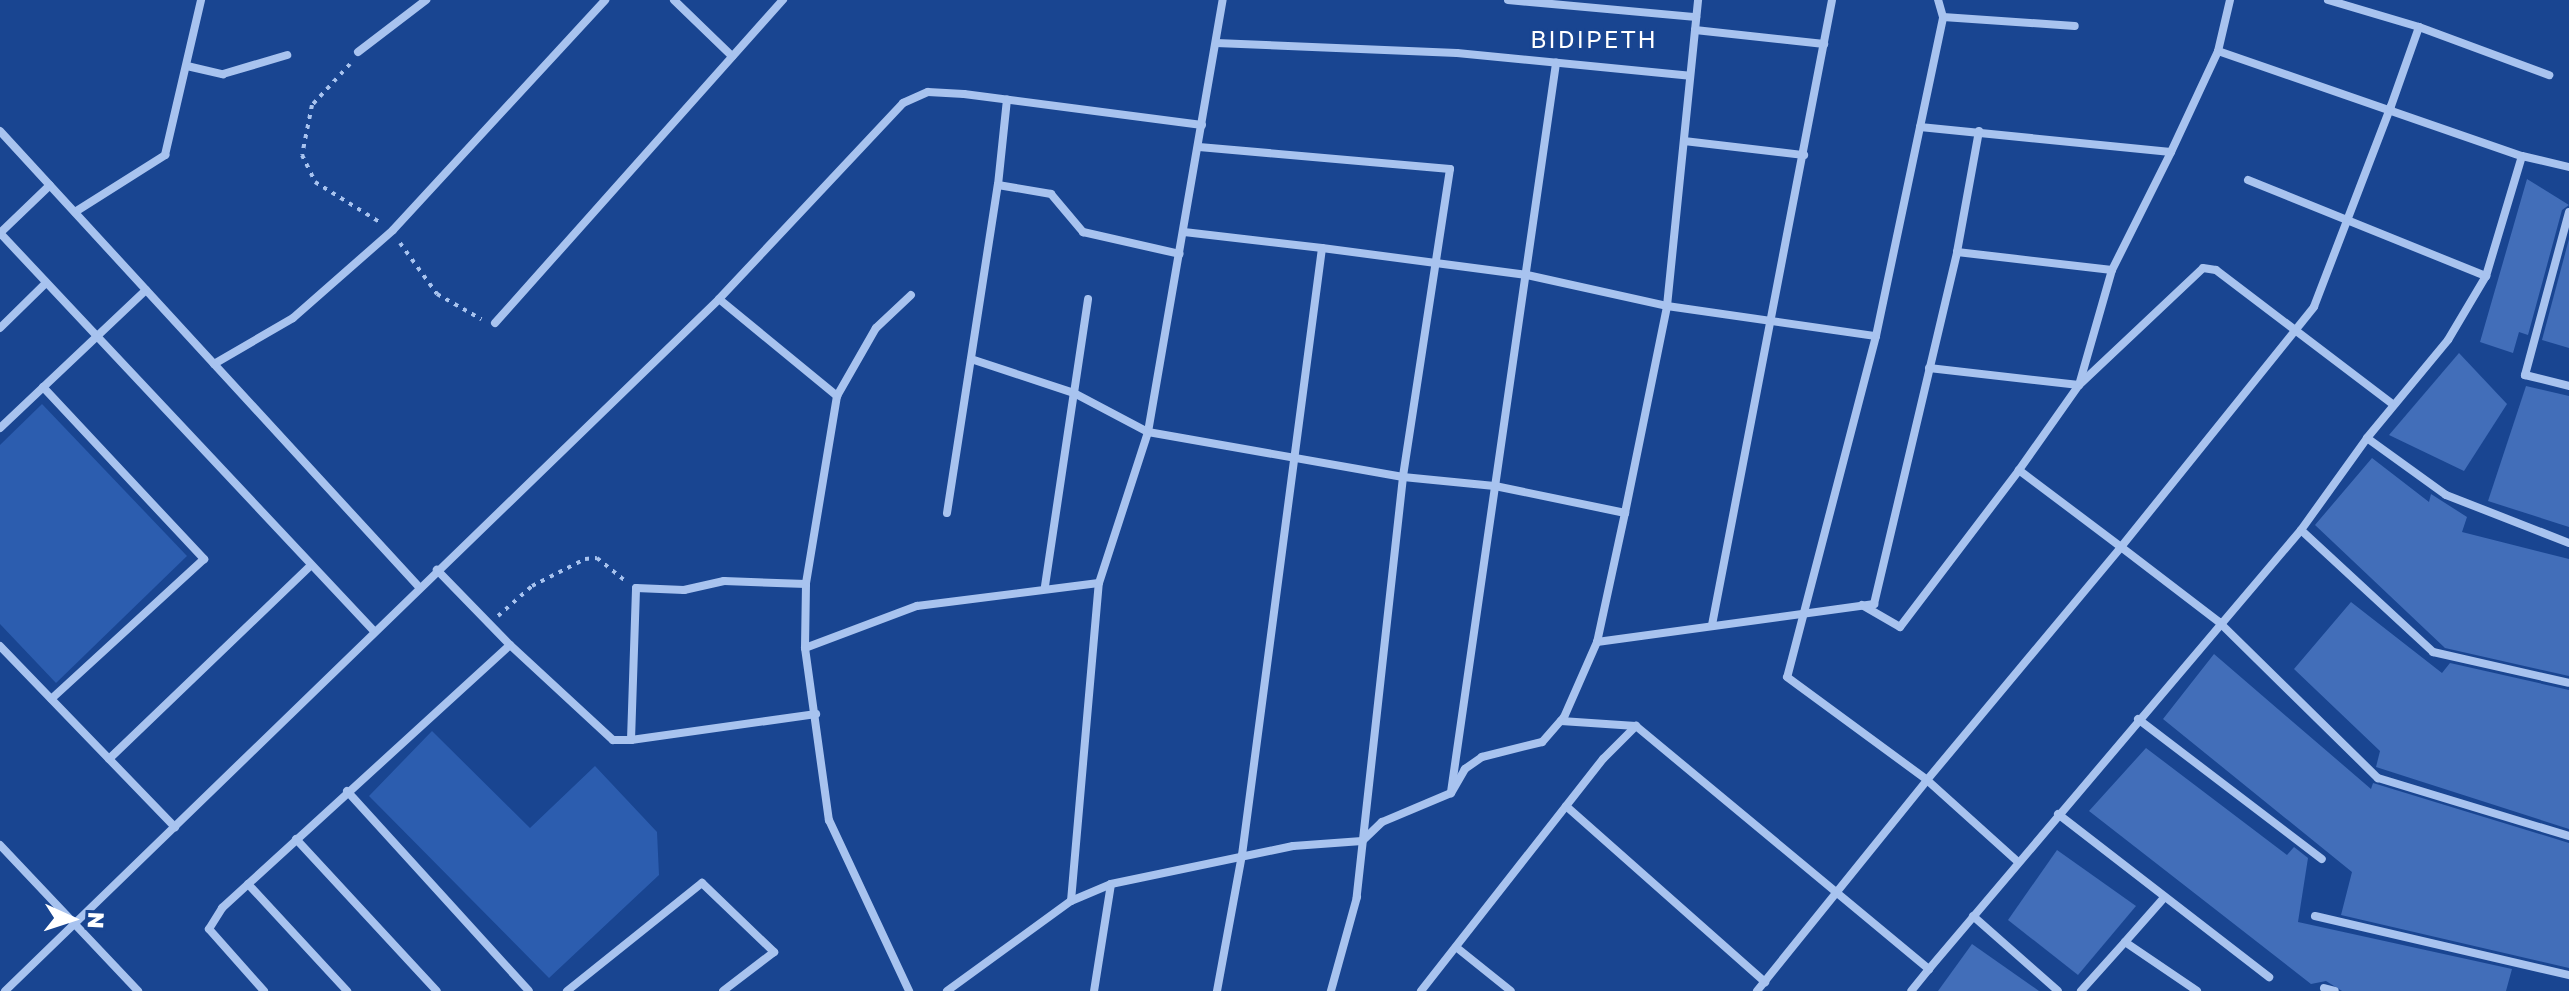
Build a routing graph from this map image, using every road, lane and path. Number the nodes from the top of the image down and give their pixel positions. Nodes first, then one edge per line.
1 (201, 0) edge
2 (426, 0) edge
3 (605, 0) edge
4 (674, 0) edge
5 (783, 0) edge
6 (1222, 0) edge
7 (1508, 0) edge
8 (1698, 0) edge
9 (1832, 0) edge
10 (1938, 0) edge
11 (2230, 0) edge
12 (2328, 0) edge
13 (1696, 17) junction
14 (1943, 17) junction
15 (2075, 26) dead end
16 (2419, 27) junction
17 (1695, 30) junction
18 (1216, 43) junction
19 (1824, 44) junction
20 (2218, 51) junction
21 (358, 52) joint
22 (287, 55) dead end
23 (732, 56) junction
24 (1556, 63) junction
25 (187, 66) junction
26 (2549, 75) dead end
27 (1690, 76) junction
28 (1007, 99) junction
29 (2391, 106) junction
30 (1202, 125) junction
31 (1920, 127) junction
32 (1979, 131) junction
33 (0, 132) edge
34 (1684, 141) junction
35 (1199, 147) junction
36 (2171, 152) junction
37 (1804, 155) junction
38 (2522, 156) junction
39 (2569, 167) edge
40 (2248, 180) dead end
41 (50, 185) junction
42 (998, 185) junction
43 (75, 212) junction
44 (2569, 212) edge
45 (2346, 221) junction
46 (393, 230) junction
47 (1184, 232) junction
48 (0, 233) edge
49 (1322, 248) junction
50 (1957, 252) junction
51 (1180, 254) junction
52 (1437, 261) junction
53 (2112, 270) junction
54 (1527, 275) junction
55 (2486, 276) junction
56 (46, 283) junction
57 (146, 290) junction
58 (911, 295) dead end
59 (719, 299) junction
60 (1088, 299) dead end
61 (1667, 306) junction
62 (1774, 322) junction
63 (495, 323) joint
64 (2296, 327) junction
65 (0, 328) edge
66 (96, 336) junction
67 (1876, 336) junction
68 (971, 359) junction
69 (214, 364) junction
70 (1929, 368) junction
71 (2079, 385) junction
72 (2569, 386) edge
73 (43, 387) junction
74 (1074, 393) junction
75 (837, 396) junction
76 (2394, 405) junction
77 (0, 428) edge
78 (1148, 432) junction
79 (2367, 438) junction
80 (1295, 456) junction
81 (2019, 470) junction
82 (1403, 477) junction
83 (1495, 486) junction
84 (947, 513) dead end
85 (1625, 513) junction
86 (2301, 530) junction
87 (2569, 543) edge
88 (2121, 547) junction
89 (311, 565) junction
90 (437, 570) junction
91 (1099, 583) junction
92 (806, 584) junction
93 (1045, 586) junction
94 (419, 587) junction
95 (636, 588) junction
96 (1862, 605) junction
97 (1804, 613) junction
98 (2219, 622) junction
99 (490, 623) junction
100 (1712, 625) junction
101 (374, 631) junction
102 (1597, 642) junction
103 (510, 645) junction
104 (0, 646) edge
105 (805, 648) junction
106 (2569, 683) edge
107 (51, 699) junction
108 (816, 714) junction
109 (2138, 719) junction
110 (1561, 721) junction
111 (1636, 726) junction
112 (631, 740) junction
113 (109, 759) junction
114 (1927, 780) junction
115 (347, 791) junction
116 (1451, 793) junction
117 (1566, 806) junction
118 (2058, 814) junction
119 (175, 827) junction
120 (2569, 836) edge
121 (296, 839) junction
122 (1362, 841) junction
123 (0, 845) edge
124 (1242, 855) junction
125 (2322, 859) dead end
126 (2018, 862) junction
127 (248, 884) junction
128 (1111, 884) junction
129 (1838, 891) junction
130 (2162, 900) junction
131 (1071, 901) junction
132 (1973, 916) junction
133 (2315, 916) dead end
134 (77, 924) junction
135 (2125, 942) junction
136 (1456, 947) junction
137 (1929, 969) junction
138 (2569, 975) edge
139 (2269, 977) dead end
140 (1765, 982) junction
141 (2324, 988) dead end
142 (5, 991) edge
143 (138, 991) edge
144 (264, 991) edge
145 (347, 991) edge
146 (437, 991) edge
147 (529, 991) edge
148 (567, 991) edge
149 (723, 991) edge
150 (909, 991) edge
151 (947, 991) edge
152 (1094, 991) edge
153 (1217, 991) edge
154 (1331, 991) edge
155 (1421, 991) edge
156 (1511, 991) edge
157 (1757, 991) edge
158 (1911, 991) edge
159 (2058, 991) edge
160 (2081, 991) edge
161 (2197, 991) edge
162 (2335, 991) edge

1 - 25 street
2 - 21 street
3 - 46 street
4 - 23 street
5 - 23 street
6 - 18 street
7 - 13 street
8 - 13 street
9 - 19 street
10 - 14 street
11 - 20 street
12 - 16 street
13 - 17 street
14 - 15 street
14 - 31 street
16 - 26 street
16 - 29 street
17 - 19 street
17 - 27 street
18 - 24 street
18 - 30 street
19 - 37 street
20 - 29 street
20 - 36 street
21 - 46 path
22 - 25 street
23 - 63 street
24 - 27 street
24 - 54 street
25 - 43 street
27 - 34 street
28 - 30 street
28 - 42 street
28 - 59 street
29 - 38 street
29 - 45 street
30 - 35 street
31 - 32 street
31 - 67 street
32 - 36 street
32 - 50 street
33 - 41 street
34 - 37 street
34 - 61 street
35 - 47 street
35 - 52 street
36 - 53 street
37 - 62 street
38 - 39 street
38 - 55 street
40 - 45 street
41 - 43 street
41 - 48 street
42 - 51 street
42 - 68 street
43 - 57 street
44 - 72 street
45 - 55 street
45 - 64 street
46 - 63 path
46 - 69 street
47 - 49 street
47 - 51 street
48 - 56 street
49 - 52 street
49 - 80 street
50 - 53 street
50 - 70 street
51 - 78 street
52 - 54 street
52 - 82 street
53 - 71 street
54 - 61 street
54 - 83 street
55 - 76 street
56 - 65 street
56 - 66 street
57 - 66 street
57 - 69 street
58 - 75 street
59 - 75 street
59 - 90 street
60 - 74 street
61 - 62 street
61 - 85 street
62 - 67 street
62 - 100 street
64 - 71 street
64 - 76 street
64 - 88 street
66 - 73 street
66 - 89 street
67 - 97 street
68 - 74 street
68 - 84 street
69 - 94 street
70 - 71 street
70 - 96 street
71 - 81 street
73 - 77 street
73 - 107 street
74 - 78 street
74 - 93 street
75 - 92 street
76 - 79 street
78 - 80 street
78 - 91 street
79 - 86 street
79 - 87 street
80 - 82 street
80 - 124 street
81 - 88 street
81 - 96 street
82 - 83 street
82 - 122 street
83 - 85 street
83 - 116 street
85 - 102 street
86 - 98 street
86 - 106 street
88 - 98 street
88 - 114 street
89 - 101 street
89 - 113 street
90 - 94 street
90 - 99 street
91 - 93 street
91 - 131 street
92 - 95 street
92 - 105 street
93 - 105 street
94 - 101 street
95 - 99 path
95 - 112 street
96 - 97 street
97 - 100 street
97 - 114 street
98 - 109 street
98 - 120 street
99 - 103 street
100 - 102 street
101 - 119 street
102 - 110 street
103 - 112 street
103 - 115 street
104 - 107 street
105 - 108 street
107 - 113 street
108 - 112 street
108 - 150 street
109 - 118 street
109 - 125 street
110 - 111 street
110 - 116 street
111 - 117 street
111 - 129 street
113 - 119 street
114 - 126 street
114 - 129 street
115 - 121 street
115 - 147 street
116 - 122 street
117 - 136 street
117 - 140 street
118 - 126 street
118 - 130 street
119 - 134 street
121 - 127 street
121 - 146 street
122 - 124 street
122 - 154 street
123 - 134 street
124 - 128 street
124 - 153 street
126 - 132 street
127 - 144 street
127 - 145 street
128 - 131 street
128 - 152 street
129 - 137 street
129 - 140 street
130 - 135 street
130 - 139 street
131 - 151 street
132 - 137 street
132 - 159 street
133 - 138 street
134 - 142 street
134 - 143 street
135 - 160 street
135 - 161 street
136 - 155 street
136 - 156 street
137 - 158 street
140 - 157 street
141 - 162 street
148 - 149 street

